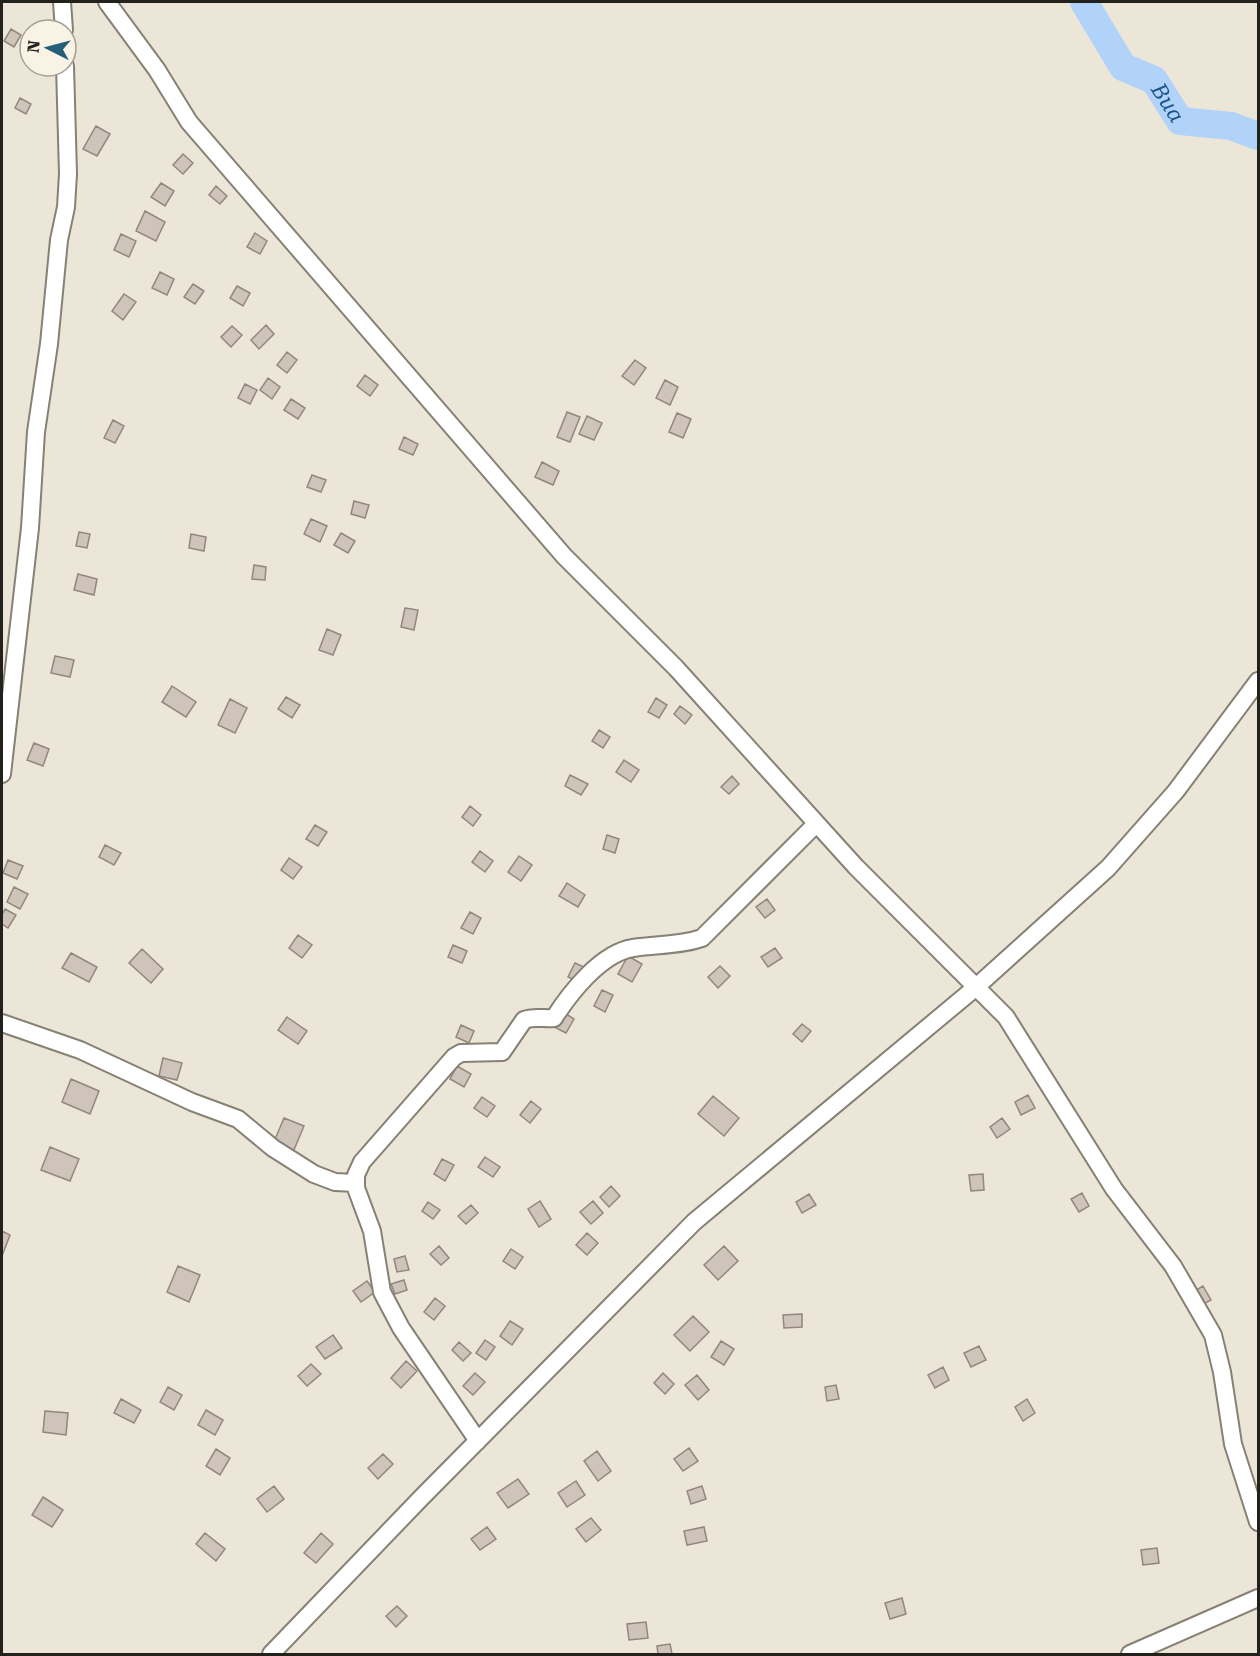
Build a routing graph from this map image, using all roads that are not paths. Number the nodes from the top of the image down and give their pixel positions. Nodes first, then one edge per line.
1 (62, 2) edge
2 (107, 2) edge
3 (63, 18) edge
4 (65, 78) edge
5 (1258, 681) edge
6 (2, 774) edge
7 (816, 824) junction
8 (975, 988) junction
9 (2, 1023) edge
10 (356, 1184) junction
11 (478, 1441) junction
12 (1258, 1522) edge
13 (1258, 1598) edge
14 (271, 1654) edge
15 (1130, 1654) edge

1 - 3 street
2 - 7 street
4 - 6 street
5 - 8 street
7 - 8 street
7 - 10 street
8 - 11 street
8 - 12 street
9 - 10 street
10 - 11 street
11 - 14 street
13 - 15 street

